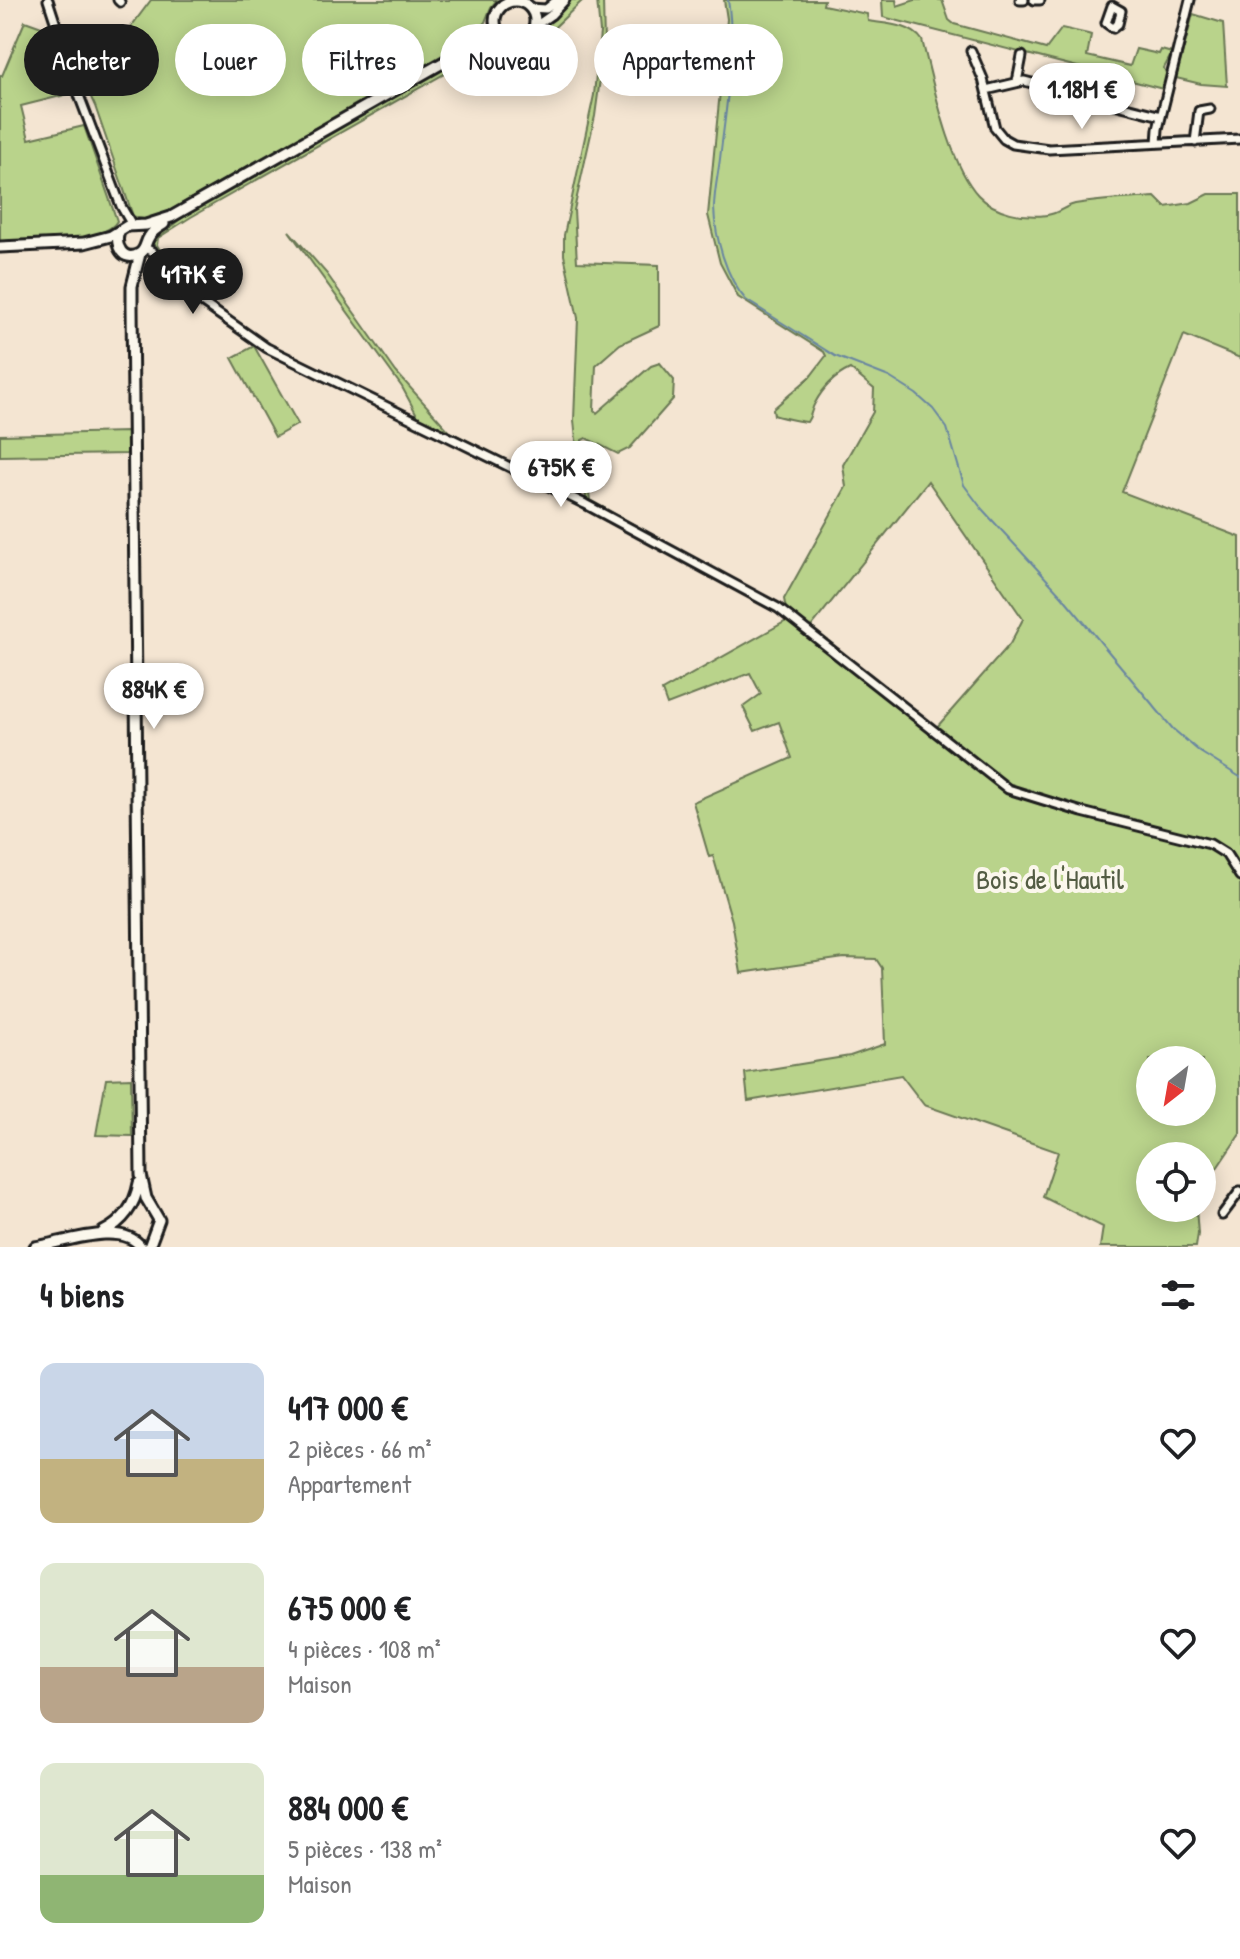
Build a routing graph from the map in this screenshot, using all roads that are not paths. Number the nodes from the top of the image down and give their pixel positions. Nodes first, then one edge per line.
1 (48, 0) edge
2 (557, 0) edge
3 (565, 0) edge
4 (1190, 0) edge
5 (507, 2) edge
6 (527, 4) edge
7 (495, 22) edge
8 (534, 24) edge
9 (538, 24) edge
10 (971, 51) dead end
11 (1022, 56) dead end
12 (440, 64) edge
13 (1017, 82) junction
14 (986, 90) junction
15 (1210, 109) dead end
16 (1161, 116) junction
17 (1240, 139) edge
18 (1195, 142) junction
19 (1157, 143) junction
20 (121, 206) junction
21 (187, 208) junction
22 (134, 226) junction
23 (120, 231) junction
24 (84, 243) junction
25 (0, 247) edge
26 (144, 247) junction
27 (121, 251) junction
28 (132, 286) junction
29 (1240, 876) edge
30 (141, 1175) junction
31 (1240, 1191) edge
32 (133, 1205) junction
33 (150, 1206) junction
34 (1222, 1215) dead end
35 (122, 1220) junction
36 (96, 1235) junction
37 (152, 1236) junction
38 (135, 1240) edge
39 (35, 1247) edge
40 (149, 1247) edge

1 - 20 street
2 - 6 street
3 - 9 street
4 - 16 street
5 - 6 main road
5 - 7 main road
6 - 8 main road
10 - 14 street
11 - 13 street
12 - 21 main road
13 - 14 street
13 - 16 street
14 - 19 street
15 - 18 street
16 - 19 street
17 - 18 street
18 - 19 street
20 - 22 street
20 - 23 street
21 - 22 main road
21 - 26 main road
22 - 23 main road
22 - 26 main road
23 - 24 main road
23 - 27 main road
24 - 25 main road
24 - 27 main road
26 - 27 main road
26 - 28 main road
26 - 29 street
27 - 28 main road
28 - 30 main road
30 - 32 main road
30 - 33 main road
31 - 34 street
32 - 33 main road
32 - 35 main road
33 - 37 main road
35 - 36 main road
35 - 38 main road
36 - 38 main road
36 - 39 main road
37 - 38 main road
37 - 40 main road

